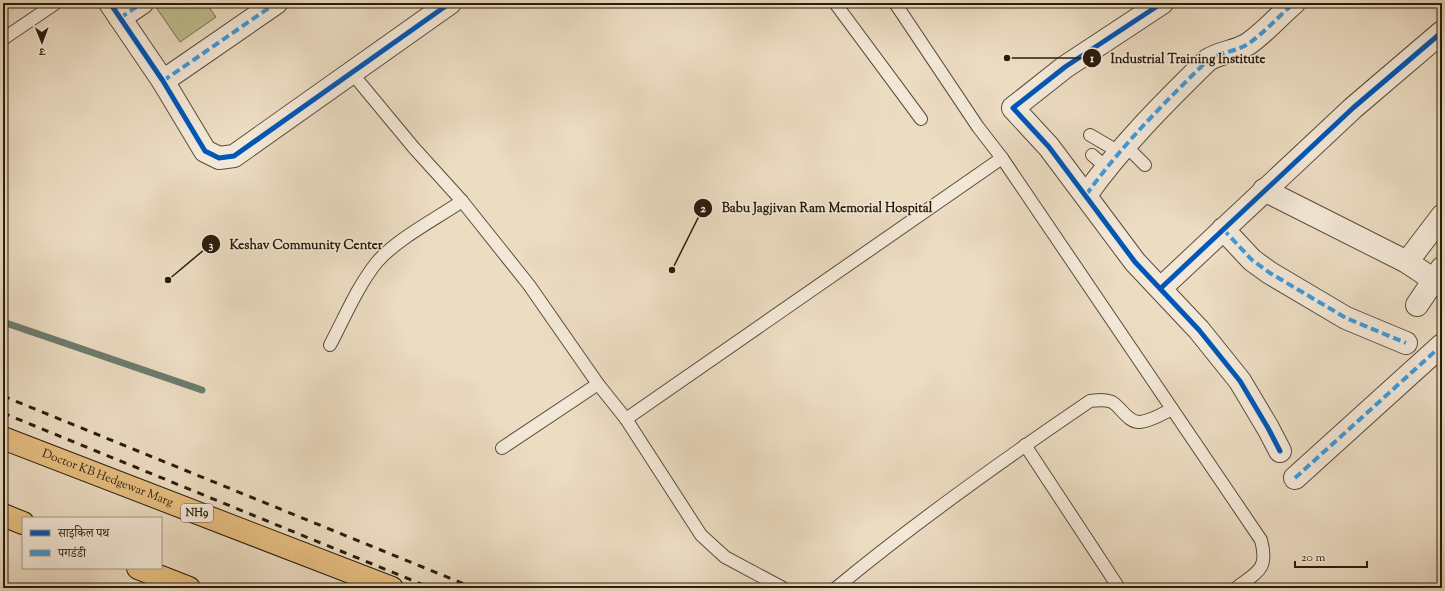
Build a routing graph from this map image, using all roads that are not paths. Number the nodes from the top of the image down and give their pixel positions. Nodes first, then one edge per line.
1 (56, 3) edge
2 (142, 3) edge
3 (276, 3) edge
4 (450, 3) edge
5 (835, 3) edge
6 (895, 3) edge
7 (1162, 3) edge
8 (1294, 3) edge
9 (115, 10) edge
10 (1442, 32) edge
11 (3, 39) edge
12 (351, 72) junction
13 (163, 81) junction
14 (921, 120) dead end
15 (1090, 135) dead end
16 (1110, 155) junction
17 (1002, 158) junction
18 (1145, 165) dead end
19 (1264, 190) junction
20 (1086, 195) junction
21 (462, 201) junction
22 (1442, 216) edge
23 (1223, 229) junction
24 (1407, 262) junction
25 (1438, 274) edge
26 (1161, 288) junction
27 (1417, 305) dead end
28 (1406, 343) dead end
29 (330, 345) dead end
30 (1442, 345) edge
31 (598, 384) junction
32 (1172, 409) junction
33 (626, 420) junction
34 (3, 438) edge
35 (1025, 445) junction
36 (502, 448) dead end
37 (1280, 451) dead end
38 (1294, 478) dead end
39 (3, 515) edge
40 (22, 523) edge
41 (141, 569) edge
42 (189, 588) edge
43 (392, 588) edge
44 (783, 588) edge
45 (836, 588) edge
46 (1119, 588) edge
47 (1236, 588) edge

1 - 11 lane
2 - 9 street
3 - 13 street
4 - 12 street
5 - 14 lane
6 - 17 lane
7 - 20 street
8 - 16 street
9 - 13 street
10 - 19 street
12 - 13 street
12 - 21 lane
15 - 16 lane
16 - 18 lane
16 - 20 street
17 - 32 lane
17 - 33 lane
19 - 23 street
19 - 24 street
20 - 26 street
21 - 29 lane
21 - 31 lane
22 - 24 street
23 - 26 street
23 - 28 street
24 - 25 street
25 - 27 street
26 - 37 street
30 - 38 street
31 - 33 lane
31 - 36 lane
32 - 35 lane
32 - 47 lane
33 - 44 lane
34 - 43 highway, Doctor KB Hedgewar Marg / NH9
35 - 45 lane
35 - 46 lane
39 - 40 highway
41 - 42 highway

